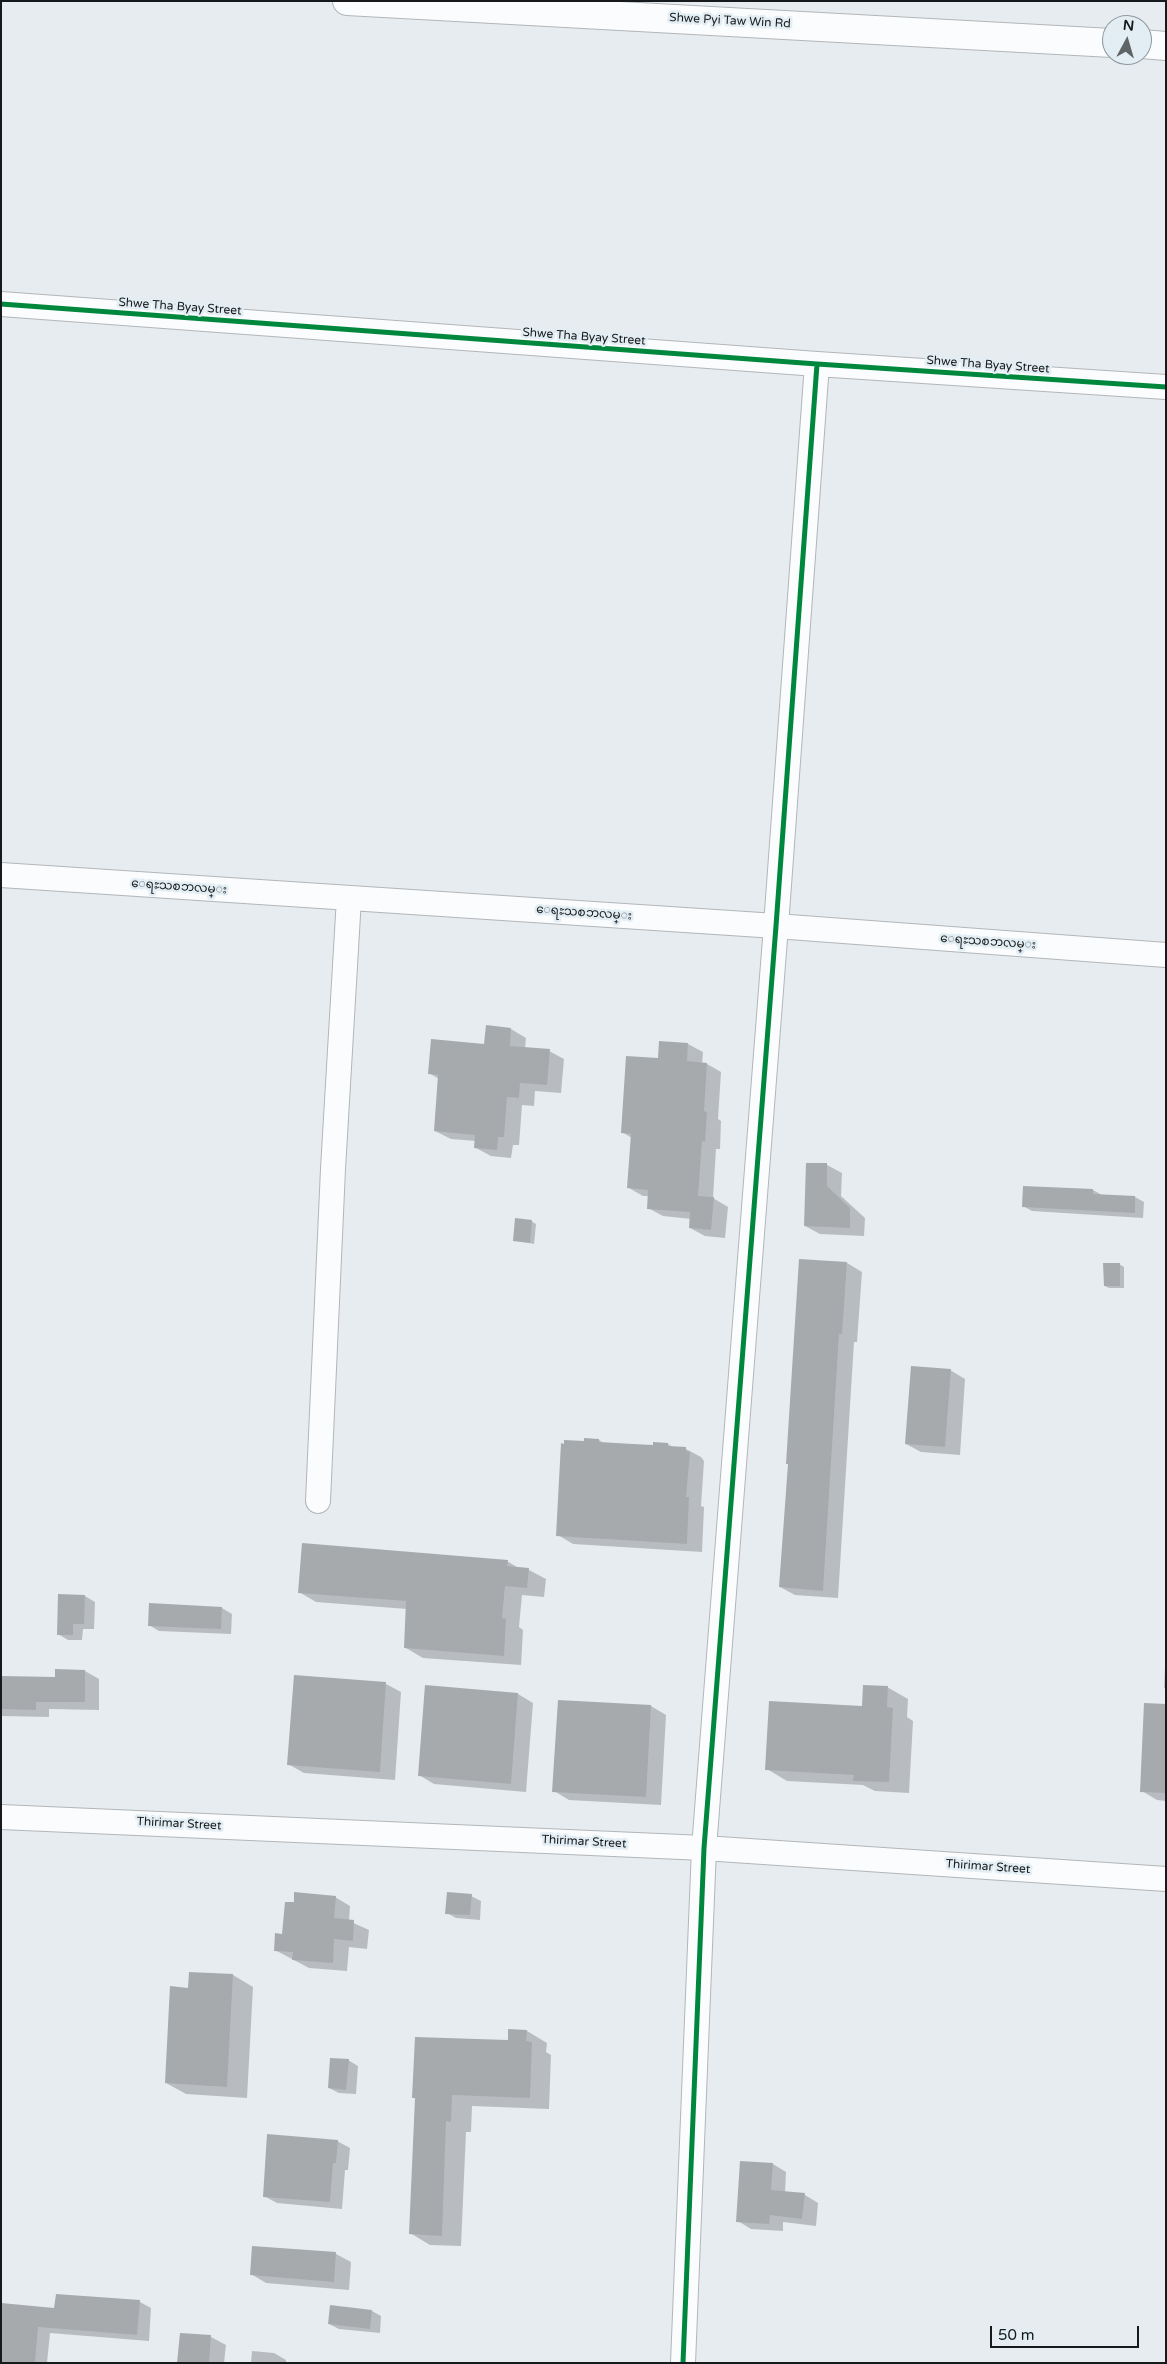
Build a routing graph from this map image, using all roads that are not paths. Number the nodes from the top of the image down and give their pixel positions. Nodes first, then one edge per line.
1 (347, 1) edge
2 (1102, 41) edge
3 (1152, 45) edge
4 (1166, 46) edge
5 (1, 304) edge
6 (818, 364) junction
7 (1166, 387) edge
8 (1, 875) edge
9 (349, 898) junction
10 (776, 926) junction
11 (1166, 955) edge
12 (318, 1501) dead end
13 (1, 1817) edge
14 (704, 1848) junction
15 (1166, 1879) edge
16 (683, 2363) edge

1 - 2 main road, Shwe Pyi Taw Win Rd
3 - 4 main road
5 - 6 street, Shwe Tha Byay Street
6 - 7 street, Shwe Tha Byay Street
6 - 10 street
8 - 9 street, ေရႊသစၥာလမ္း
9 - 10 street, ေရႊသစၥာလမ္း
9 - 12 street
10 - 11 street, ေရႊသစၥာလမ္း
10 - 14 street
13 - 14 street, Thirimar Street
14 - 15 street, Thirimar Street
14 - 16 street

